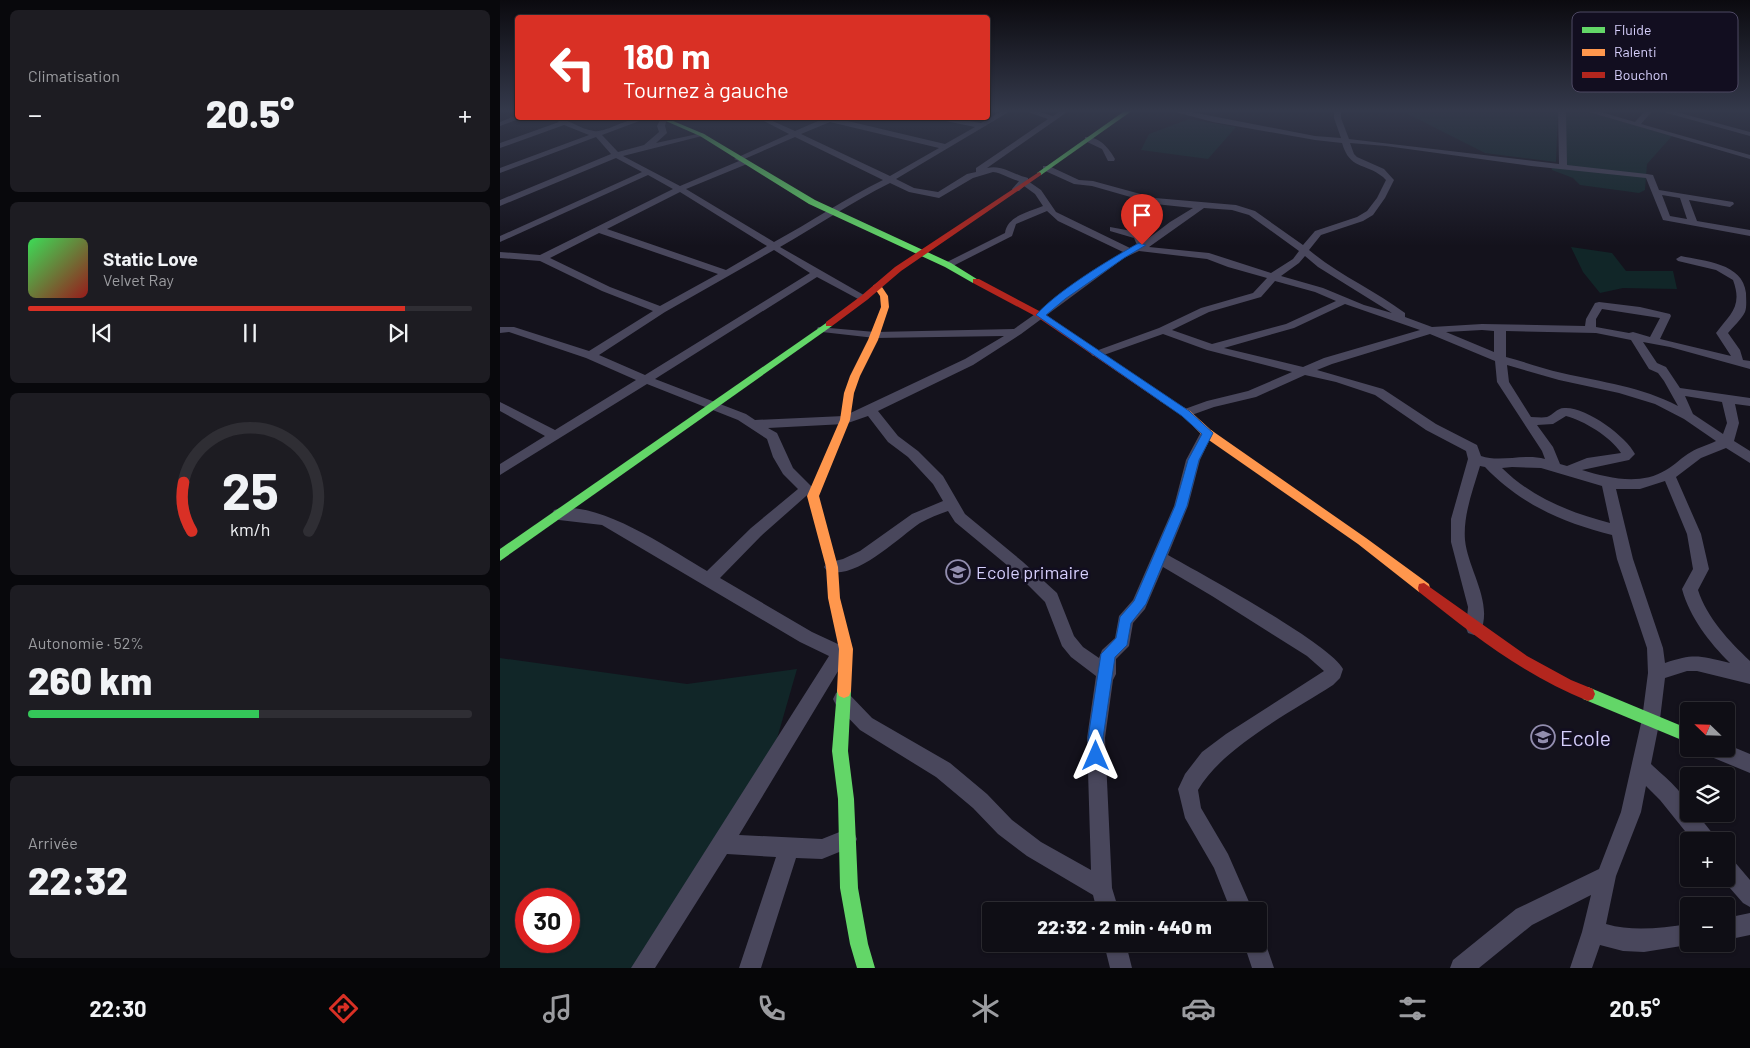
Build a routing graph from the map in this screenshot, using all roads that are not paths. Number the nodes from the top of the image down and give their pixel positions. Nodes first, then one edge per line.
1 (543, 155) edge
2 (616, 155) joint
3 (642, 155) edge
4 (733, 155) edge
5 (751, 155) edge
6 (840, 155) edge
7 (932, 155) edge
8 (1001, 155) edge
9 (1065, 155) edge
10 (1109, 155) edge
11 (1351, 155) edge
12 (1468, 155) edge
13 (1563, 155) edge
14 (1111, 159) dead end
15 (741, 160) junction
16 (635, 165) junction
17 (1563, 167) junction
18 (1046, 168) junction
19 (500, 171) edge
20 (648, 172) junction
21 (970, 176) junction
22 (891, 180) junction
23 (1026, 184) junction
24 (680, 189) junction
25 (1016, 190) junction
26 (1656, 192) junction
27 (1683, 195) junction
28 (500, 203) edge
29 (1730, 204) dead end
30 (1202, 206) junction
31 (1049, 207) junction
32 (833, 213) junction
33 (1693, 222) junction
34 (1130, 228) dead end
35 (1113, 229) junction
36 (600, 230) junction
37 (1750, 233) edge
38 (1096, 236) junction
39 (500, 239) edge
40 (773, 247) junction
41 (1135, 248) junction
42 (1304, 252) junction
43 (921, 253) junction
44 (500, 255) edge
45 (542, 258) junction
46 (1681, 259) dead end
47 (948, 265) junction
48 (726, 273) junction
49 (817, 273) junction
50 (1274, 276) junction
51 (877, 286) junction
52 (864, 298) junction
53 (1344, 300) junction
54 (661, 310) junction
55 (1040, 315) junction
56 (1408, 321) junction
57 (1500, 328) junction
58 (822, 329) junction
59 (500, 330) edge
60 (1164, 330) junction
61 (1431, 330) junction
62 (1590, 330) junction
63 (1017, 332) junction
64 (875, 335) junction
65 (1633, 336) junction
66 (1654, 340) junction
67 (1211, 348) junction
68 (1097, 354) junction
69 (590, 355) junction
70 (1500, 359) junction
71 (1738, 362) junction
72 (1750, 365) edge
73 (1305, 371) junction
74 (647, 380) junction
75 (1676, 391) junction
76 (1727, 398) junction
77 (1750, 402) edge
78 (712, 405) junction
79 (500, 406) edge
80 (870, 410) junction
81 (1186, 413) junction
82 (1688, 416) junction
83 (845, 420) junction
84 (1527, 422) junction
85 (754, 424) junction
86 (1207, 433) junction
87 (556, 436) junction
88 (1738, 447) edge
89 (1750, 458) edge
90 (1475, 459) junction
91 (1490, 464) junction
92 (1554, 466) junction
93 (500, 470) edge
94 (1568, 470) junction
95 (1670, 475) junction
96 (1608, 483) junction
97 (810, 492) junction
98 (952, 503) junction
99 (559, 514) junction
100 (1618, 531) junction
101 (500, 556) edge
102 (1159, 557) junction
103 (832, 567) junction
104 (709, 579) junction
105 (1474, 628) junction
106 (843, 651) junction
107 (1747, 668) edge
108 (1107, 674) junction
109 (1657, 674) junction
110 (842, 699) junction
111 (1651, 719) junction
112 (1680, 732) edge
113 (1735, 757) edge
114 (1750, 764) edge
115 (1641, 768) junction
116 (1699, 832) edge
117 (847, 839) junction
118 (722, 844) junction
119 (790, 846) junction
120 (1606, 876) junction
121 (1735, 878) edge
122 (1102, 888) junction
123 (1750, 896) edge
124 (1106, 902) edge
125 (1238, 902) edge
126 (1750, 924) edge
127 (1735, 927) edge
128 (1593, 932) junction
129 (1680, 936) edge
130 (1117, 952) edge
131 (1258, 952) edge
132 (642, 968) edge
133 (750, 968) edge
134 (866, 968) edge
135 (1121, 968) edge
136 (1263, 968) edge
137 (1461, 968) edge
138 (1581, 968) edge

1 - 19 street
2 - 16 street
2 - 28 street
3 - 16 street
4 - 15 street
5 - 15 street
6 - 22 street
7 - 22 street
8 - 21 street
9 - 18 street
10 - 14 street
11 - 42 street
12 - 17 street
13 - 17 street
15 - 24 street
15 - 32 street
16 - 20 street
17 - 26 street
18 - 23 street
18 - 30 street
20 - 24 street
20 - 39 street
21 - 22 street
21 - 25 street
22 - 32 street
23 - 25 street
23 - 31 street
24 - 36 street
24 - 40 street
25 - 43 street
26 - 27 street
26 - 33 street
27 - 29 street
27 - 33 street
30 - 41 street
30 - 42 street
31 - 38 street
31 - 47 street
32 - 40 street
32 - 43 street
33 - 37 street
34 - 35 street
35 - 38 street
35 - 41 street
36 - 45 street
36 - 48 street
38 - 41 street
40 - 48 street
40 - 49 street
41 - 50 street
41 - 55 street
42 - 50 street
42 - 56 street
43 - 47 street
43 - 51 street
44 - 45 street
45 - 54 street
46 - 71 street
47 - 55 street
48 - 54 street
49 - 52 street
49 - 74 street
50 - 53 street
50 - 60 street
51 - 52 street
51 - 64 street
52 - 58 street
53 - 56 street
53 - 67 street
54 - 69 street
55 - 63 street
55 - 68 street
56 - 61 street
57 - 61 street
57 - 62 street
57 - 70 street
58 - 64 street
58 - 78 street
59 - 69 street
60 - 67 street
60 - 68 street
61 - 70 street
61 - 73 street
62 - 65 street
62 - 66 street
63 - 64 street
63 - 80 street
64 - 83 street
65 - 66 street
65 - 75 street
66 - 71 street
67 - 73 street
68 - 81 street
69 - 74 street
70 - 82 street
70 - 84 street
71 - 72 street
73 - 81 street
73 - 90 street
74 - 78 street
74 - 87 street
75 - 76 street
75 - 82 street
76 - 77 street
76 - 88 street
78 - 85 street
78 - 99 street
79 - 87 street
80 - 83 street
80 - 98 street
81 - 86 street
82 - 88 street
83 - 85 street
83 - 97 street
84 - 92 street
84 - 94 street
85 - 97 street
86 - 102 street
86 - 105 street
87 - 93 street
88 - 89 street
88 - 95 street
90 - 91 street
90 - 105 street
91 - 92 street
91 - 100 street
92 - 94 street
94 - 96 street
95 - 96 street
95 - 107 street
96 - 100 street
97 - 103 street
97 - 104 street
98 - 103 street
98 - 108 street
99 - 101 street
99 - 104 street
100 - 109 street
102 - 108 street
102 - 125 street
103 - 106 street
104 - 106 street
105 - 111 street
106 - 110 street
106 - 118 street
107 - 109 street
108 - 122 street
109 - 111 street
110 - 117 street
110 - 122 street
111 - 112 street
111 - 115 street
113 - 114 street
115 - 116 street
115 - 120 street
117 - 119 street
117 - 134 street
118 - 119 street
118 - 132 street
119 - 133 street
120 - 128 street
120 - 137 street
121 - 123 street
122 - 124 street
126 - 127 street
128 - 129 street
128 - 138 street
130 - 135 street
131 - 136 street

